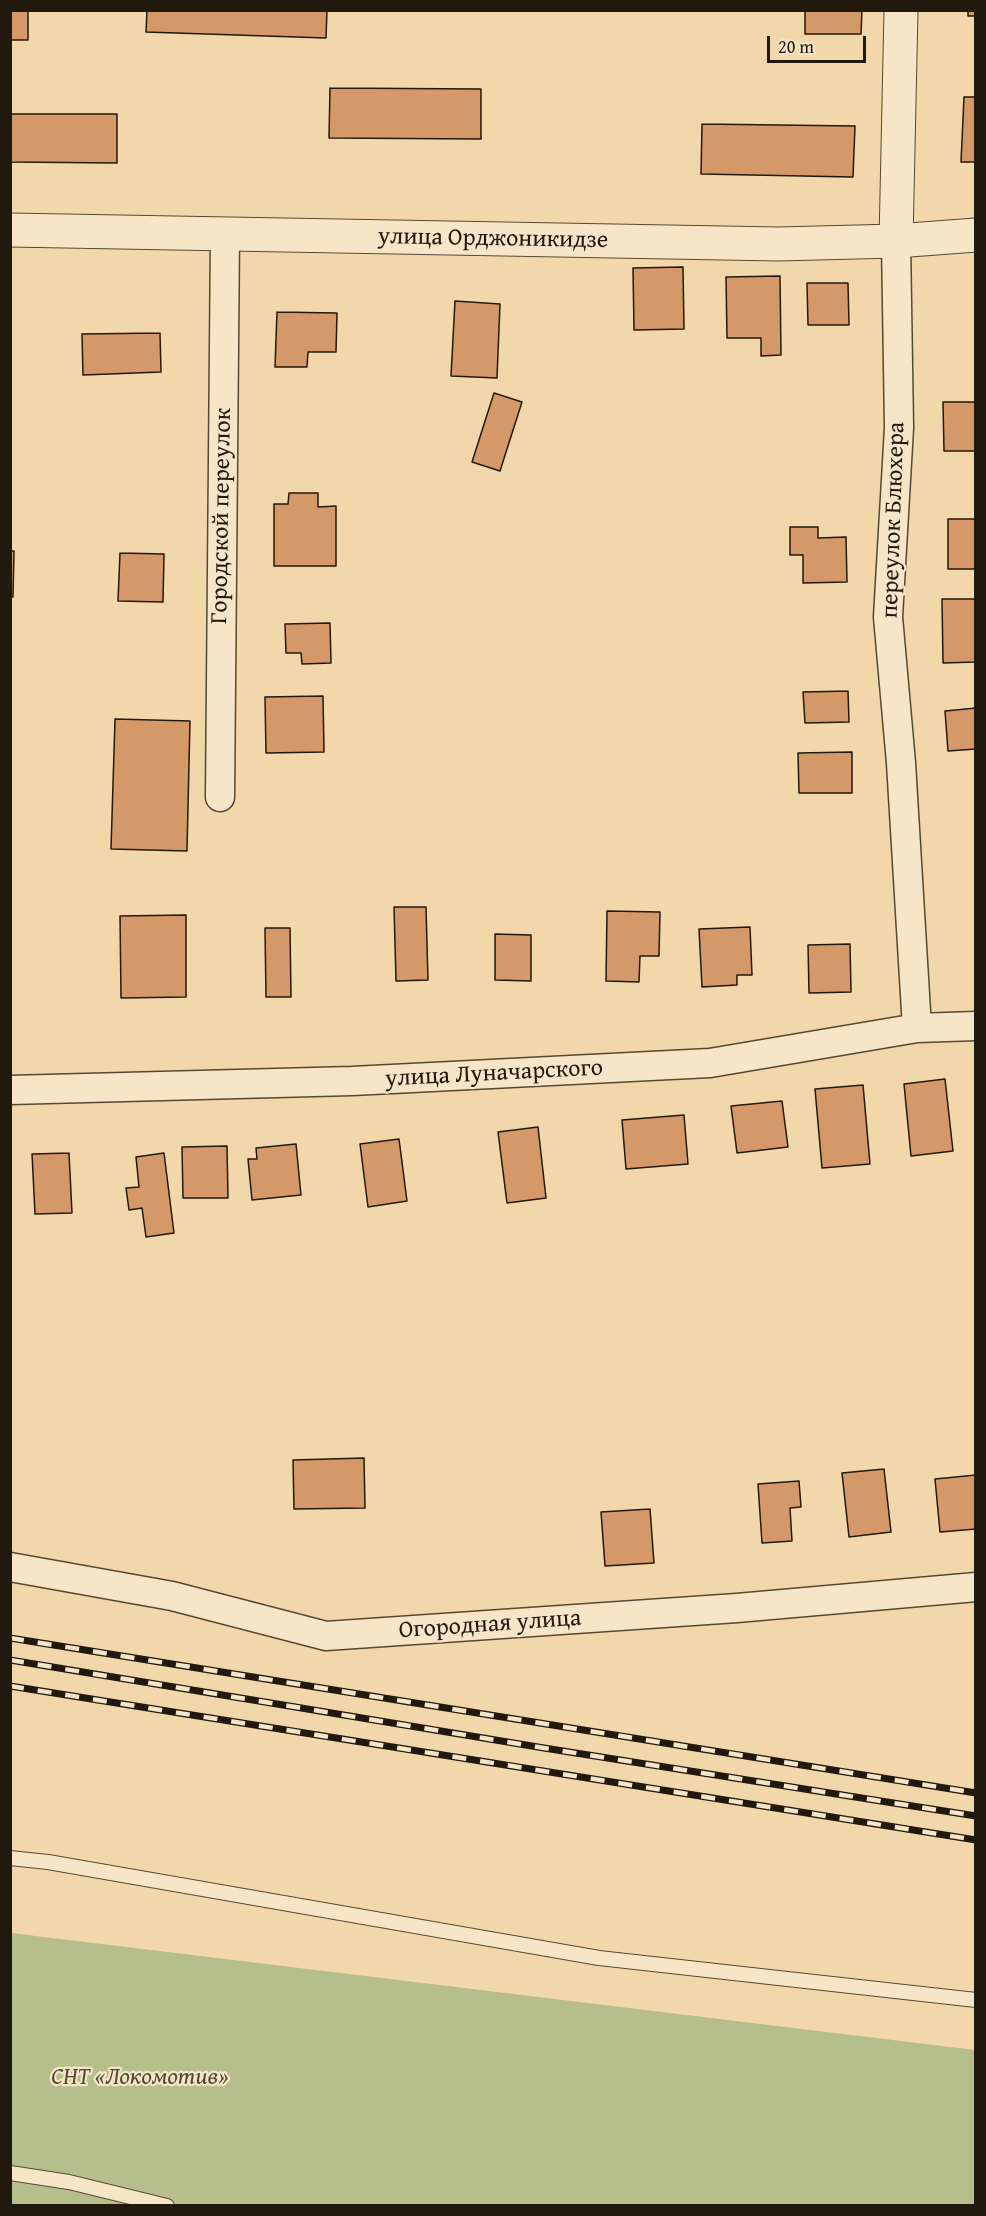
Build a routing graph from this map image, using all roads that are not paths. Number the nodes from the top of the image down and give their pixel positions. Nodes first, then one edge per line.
1 (901, 10) edge
2 (10, 230) edge
3 (225, 234) junction
4 (975, 235) edge
5 (896, 241) junction
6 (220, 797) dead end
7 (975, 1026) edge
8 (917, 1029) junction
9 (10, 1090) edge
10 (10, 1567) edge
11 (975, 1587) edge
12 (10, 1858) edge
13 (975, 2000) edge
14 (10, 2173) edge
15 (167, 2205) edge

1 - 5 street, переулок Блюхера
2 - 3 street, улица Орджоникидзе
3 - 5 street, улица Орджоникидзе
3 - 6 street, Городской переулок
4 - 5 street, улица Орджоникидзе
5 - 8 street, переулок Блюхера
7 - 8 street, улица Луначарского
8 - 9 street, улица Луначарского
10 - 11 street, Огородная улица
12 - 13 lane
14 - 15 lane

